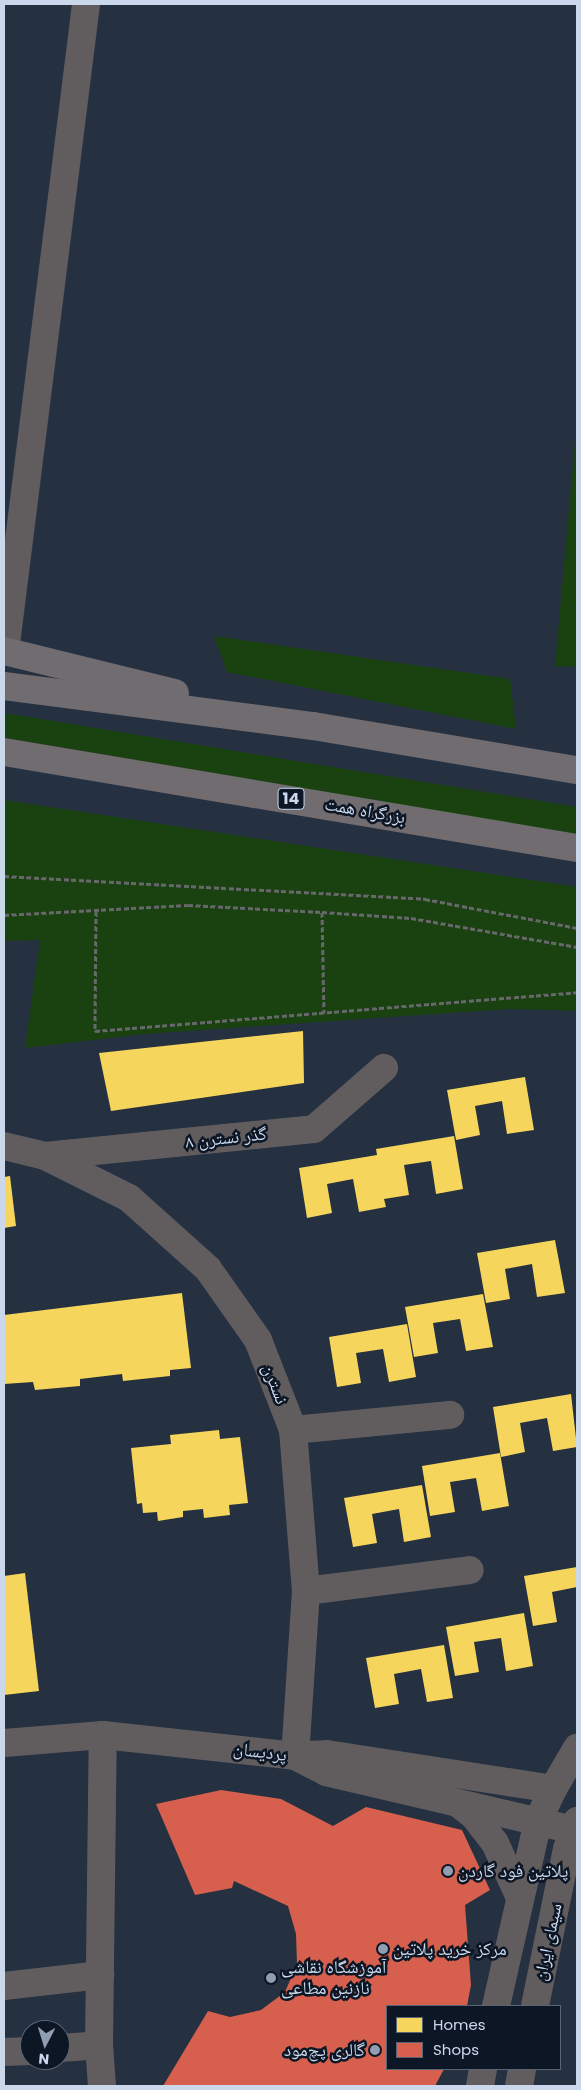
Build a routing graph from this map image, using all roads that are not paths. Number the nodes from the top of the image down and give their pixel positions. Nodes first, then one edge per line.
1 (86, 4) edge
2 (10, 560) edge
3 (4, 652) edge
4 (4, 686) edge
5 (313, 726) junction
6 (4, 752) edge
7 (577, 770) edge
8 (577, 848) edge
9 (384, 1068) dead end
10 (4, 1146) edge
11 (45, 1156) junction
12 (450, 1415) dead end
13 (293, 1430) junction
14 (470, 1570) dead end
15 (306, 1591) junction
16 (102, 1735) junction
17 (4, 1743) edge
18 (577, 1748) edge
19 (295, 1756) junction
20 (553, 1789) junction
21 (460, 1805) junction
22 (538, 1821) junction
23 (576, 1826) edge
24 (568, 1892) edge
25 (519, 1896) junction
26 (100, 1975) junction
27 (4, 1986) edge
28 (496, 2005) edge
29 (535, 2005) edge
30 (99, 2046) junction
31 (70, 2047) edge
32 (20, 2051) edge
33 (4, 2052) edge
34 (484, 2070) edge
35 (522, 2070) edge
36 (102, 2086) edge
37 (480, 2086) edge
38 (519, 2086) edge

1 - 2 street
2 - 3 street
3 - 5 highway
4 - 5 highway
5 - 7 highway
6 - 8 highway, بزرگراه همت / 14
9 - 11 street, گذر نسترن ۸
10 - 11 street, نسترن
11 - 13 street, نسترن
12 - 13 street
13 - 15 street, نسترن
14 - 15 street
15 - 19 street, نسترن
16 - 17 street, پردیسان
16 - 19 street, پردیسان
16 - 26 street
18 - 20 street
19 - 20 street
19 - 21 street, پردیسان
20 - 22 street
21 - 22 street, پردیسان
21 - 25 street
22 - 23 street, پردیسان
22 - 25 street
23 - 24 street, سیمای ایران
24 - 29 street, سیمای ایران
25 - 28 street
26 - 27 street
26 - 30 street
30 - 31 street
30 - 36 street
32 - 33 street
34 - 37 street
35 - 38 street

